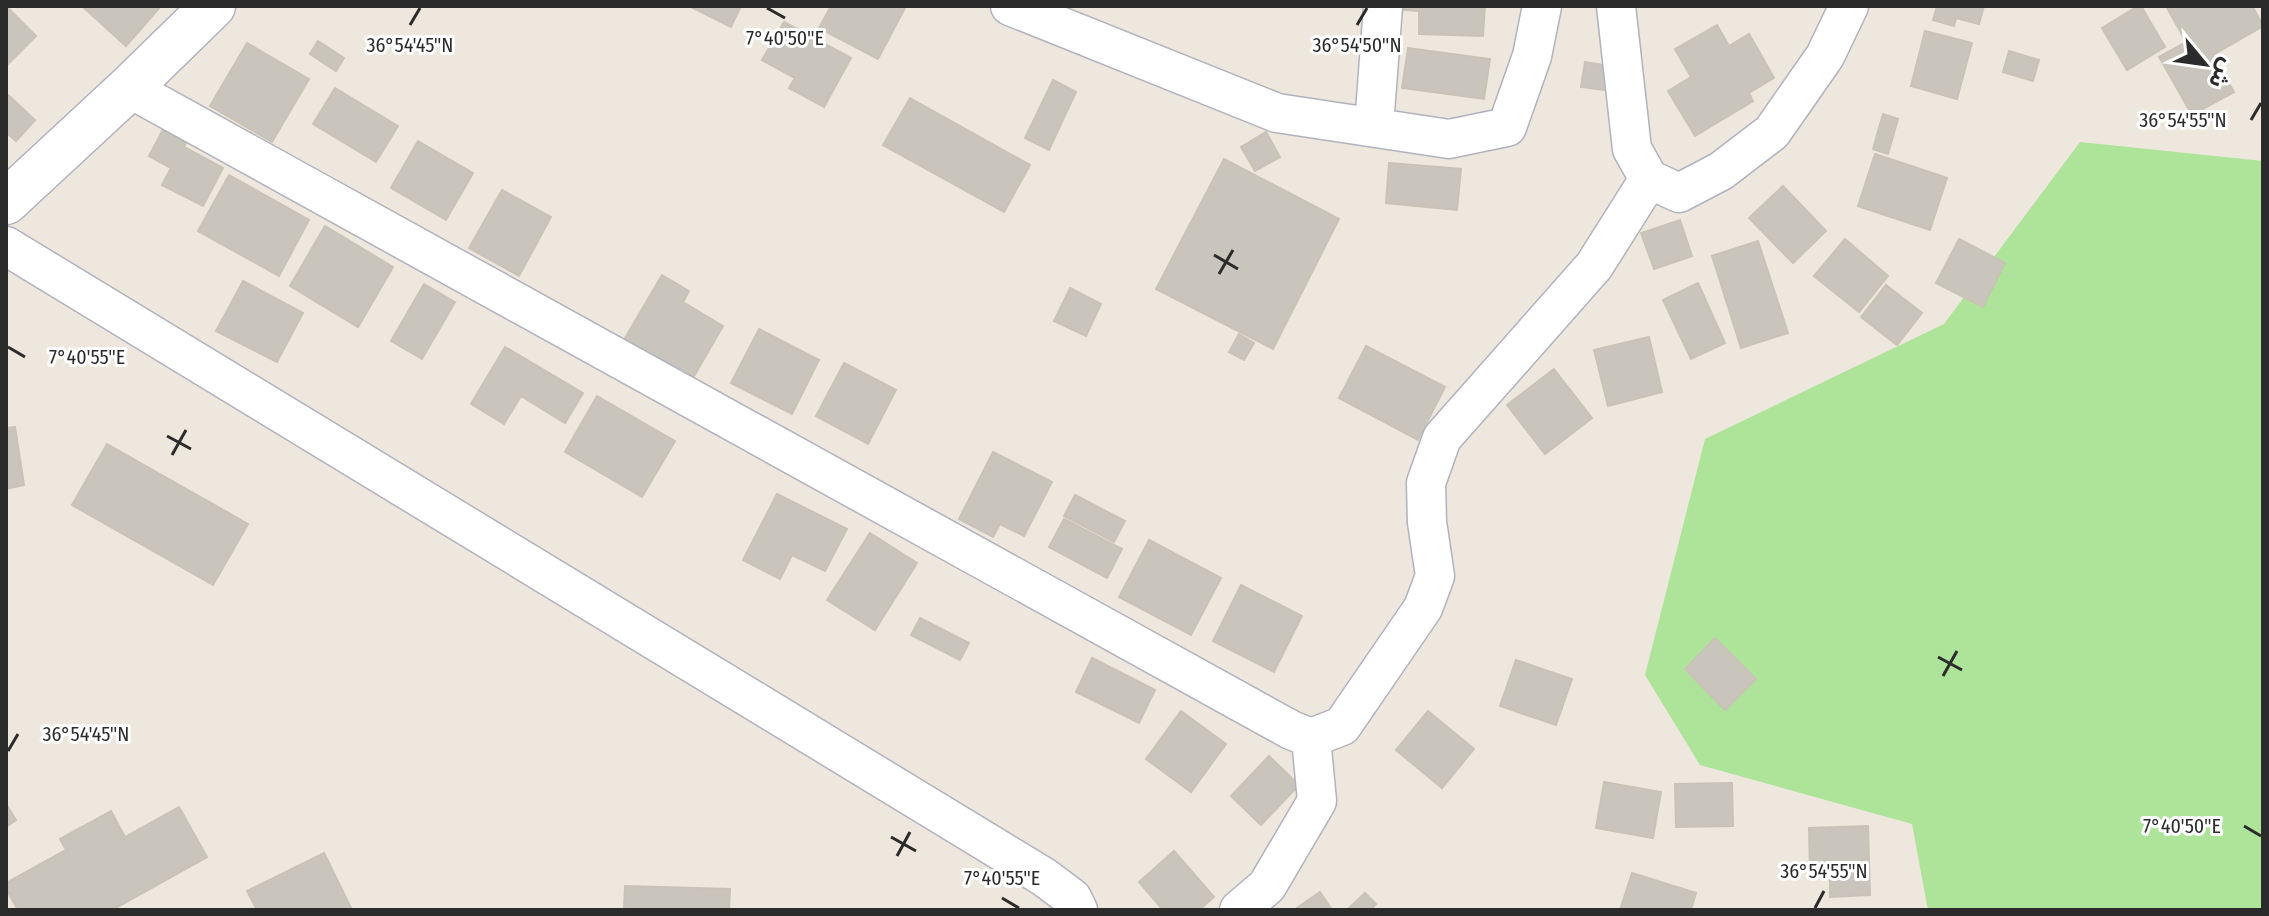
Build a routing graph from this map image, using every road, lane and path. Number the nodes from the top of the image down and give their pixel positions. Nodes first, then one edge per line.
1 (213, 6) edge
2 (1383, 6) edge
3 (1542, 6) edge
4 (1616, 6) edge
5 (1849, 6) edge
6 (1026, 9) edge
7 (129, 88) junction
8 (1374, 126) junction
9 (1649, 179) junction
10 (6, 202) edge
11 (6, 246) edge
12 (1311, 738) junction
13 (1078, 910) edge
14 (1239, 910) edge

1 - 7 main road
2 - 8 street
3 - 8 street
4 - 9 street
5 - 9 street
6 - 8 street
7 - 10 main road
7 - 12 street
9 - 12 street
11 - 13 street
12 - 14 street

